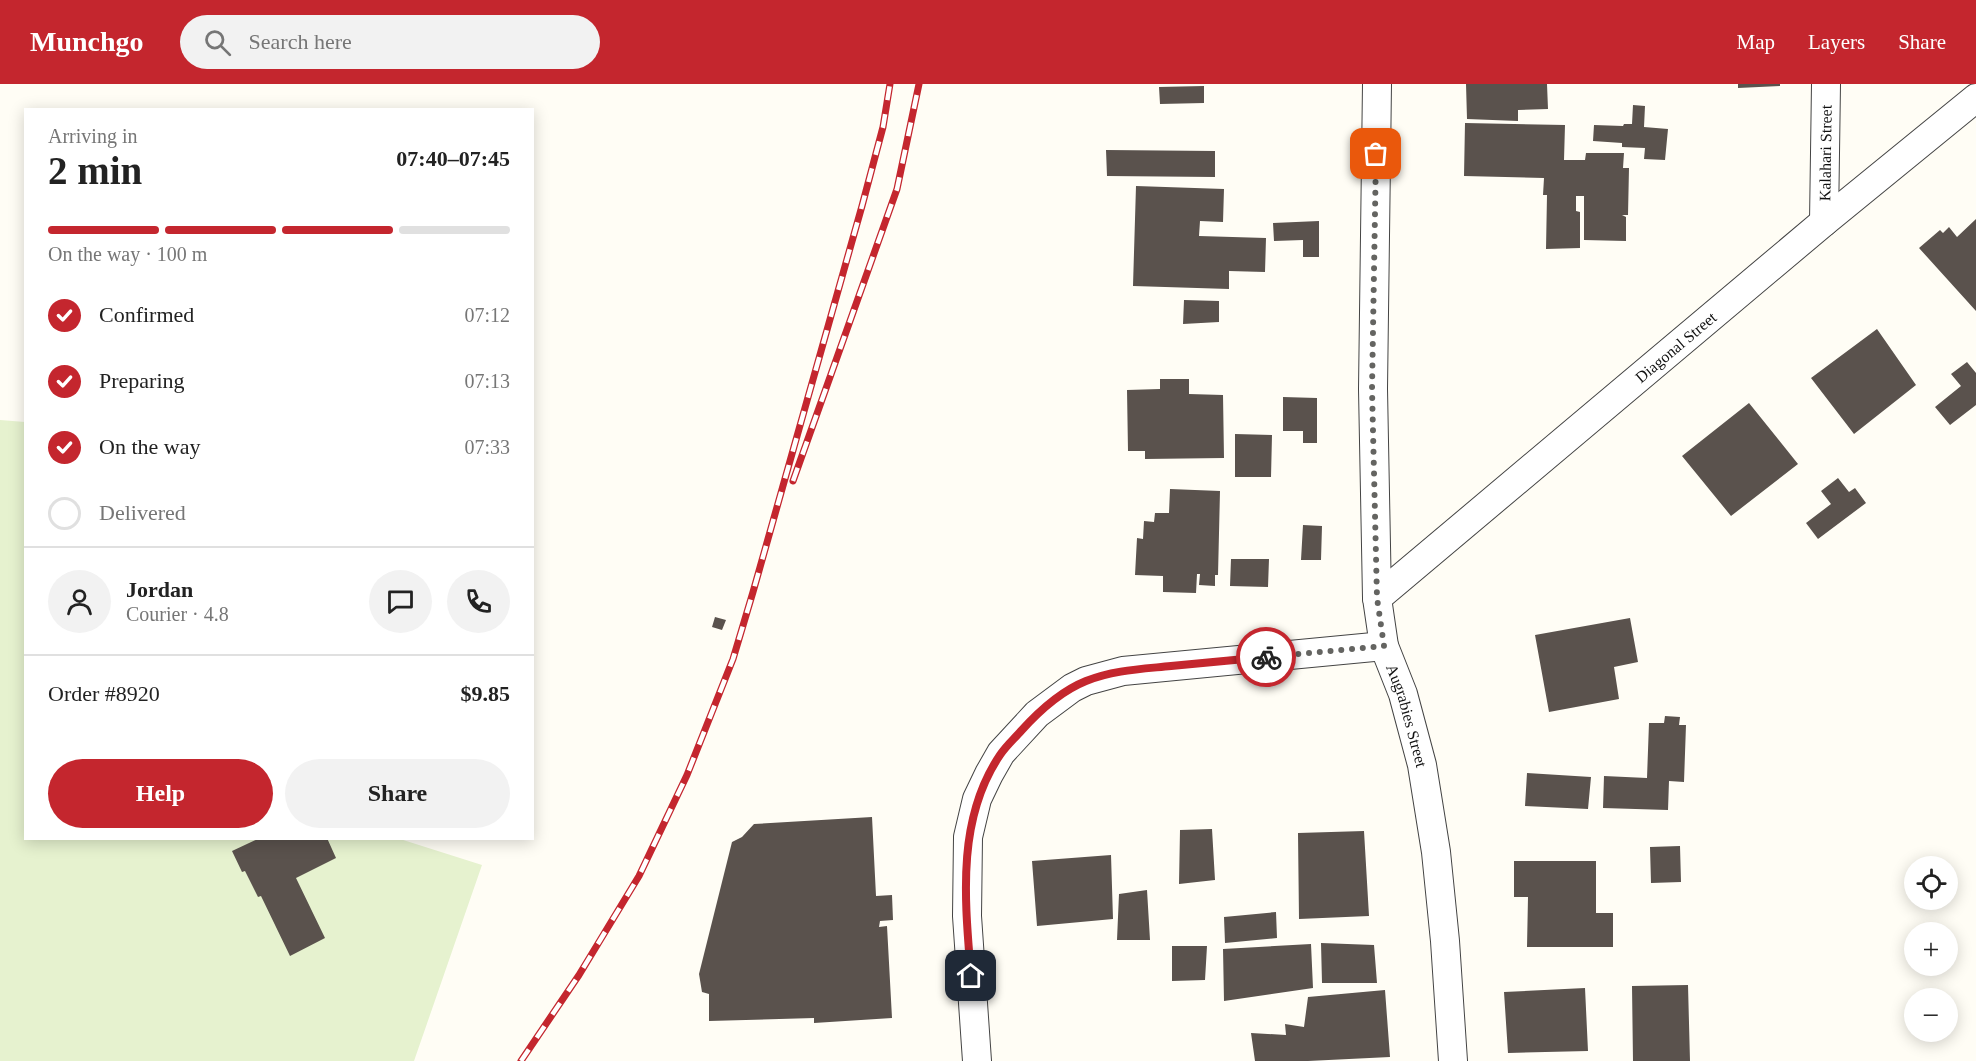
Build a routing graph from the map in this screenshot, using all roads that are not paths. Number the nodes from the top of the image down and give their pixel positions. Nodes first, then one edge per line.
1 (1377, 84) edge
2 (1826, 84) edge
3 (1976, 98) edge
4 (1824, 222) junction
5 (1377, 598) junction
6 (1384, 646) junction
7 (977, 1061) edge
8 (1453, 1061) edge

1 - 5 street, Augrabies Street
2 - 4 street, Kalahari Street
3 - 4 street, Diagonal Street
4 - 5 street, Diagonal Street
5 - 6 street, Augrabies Street
6 - 7 street
6 - 8 street, Augrabies Street

